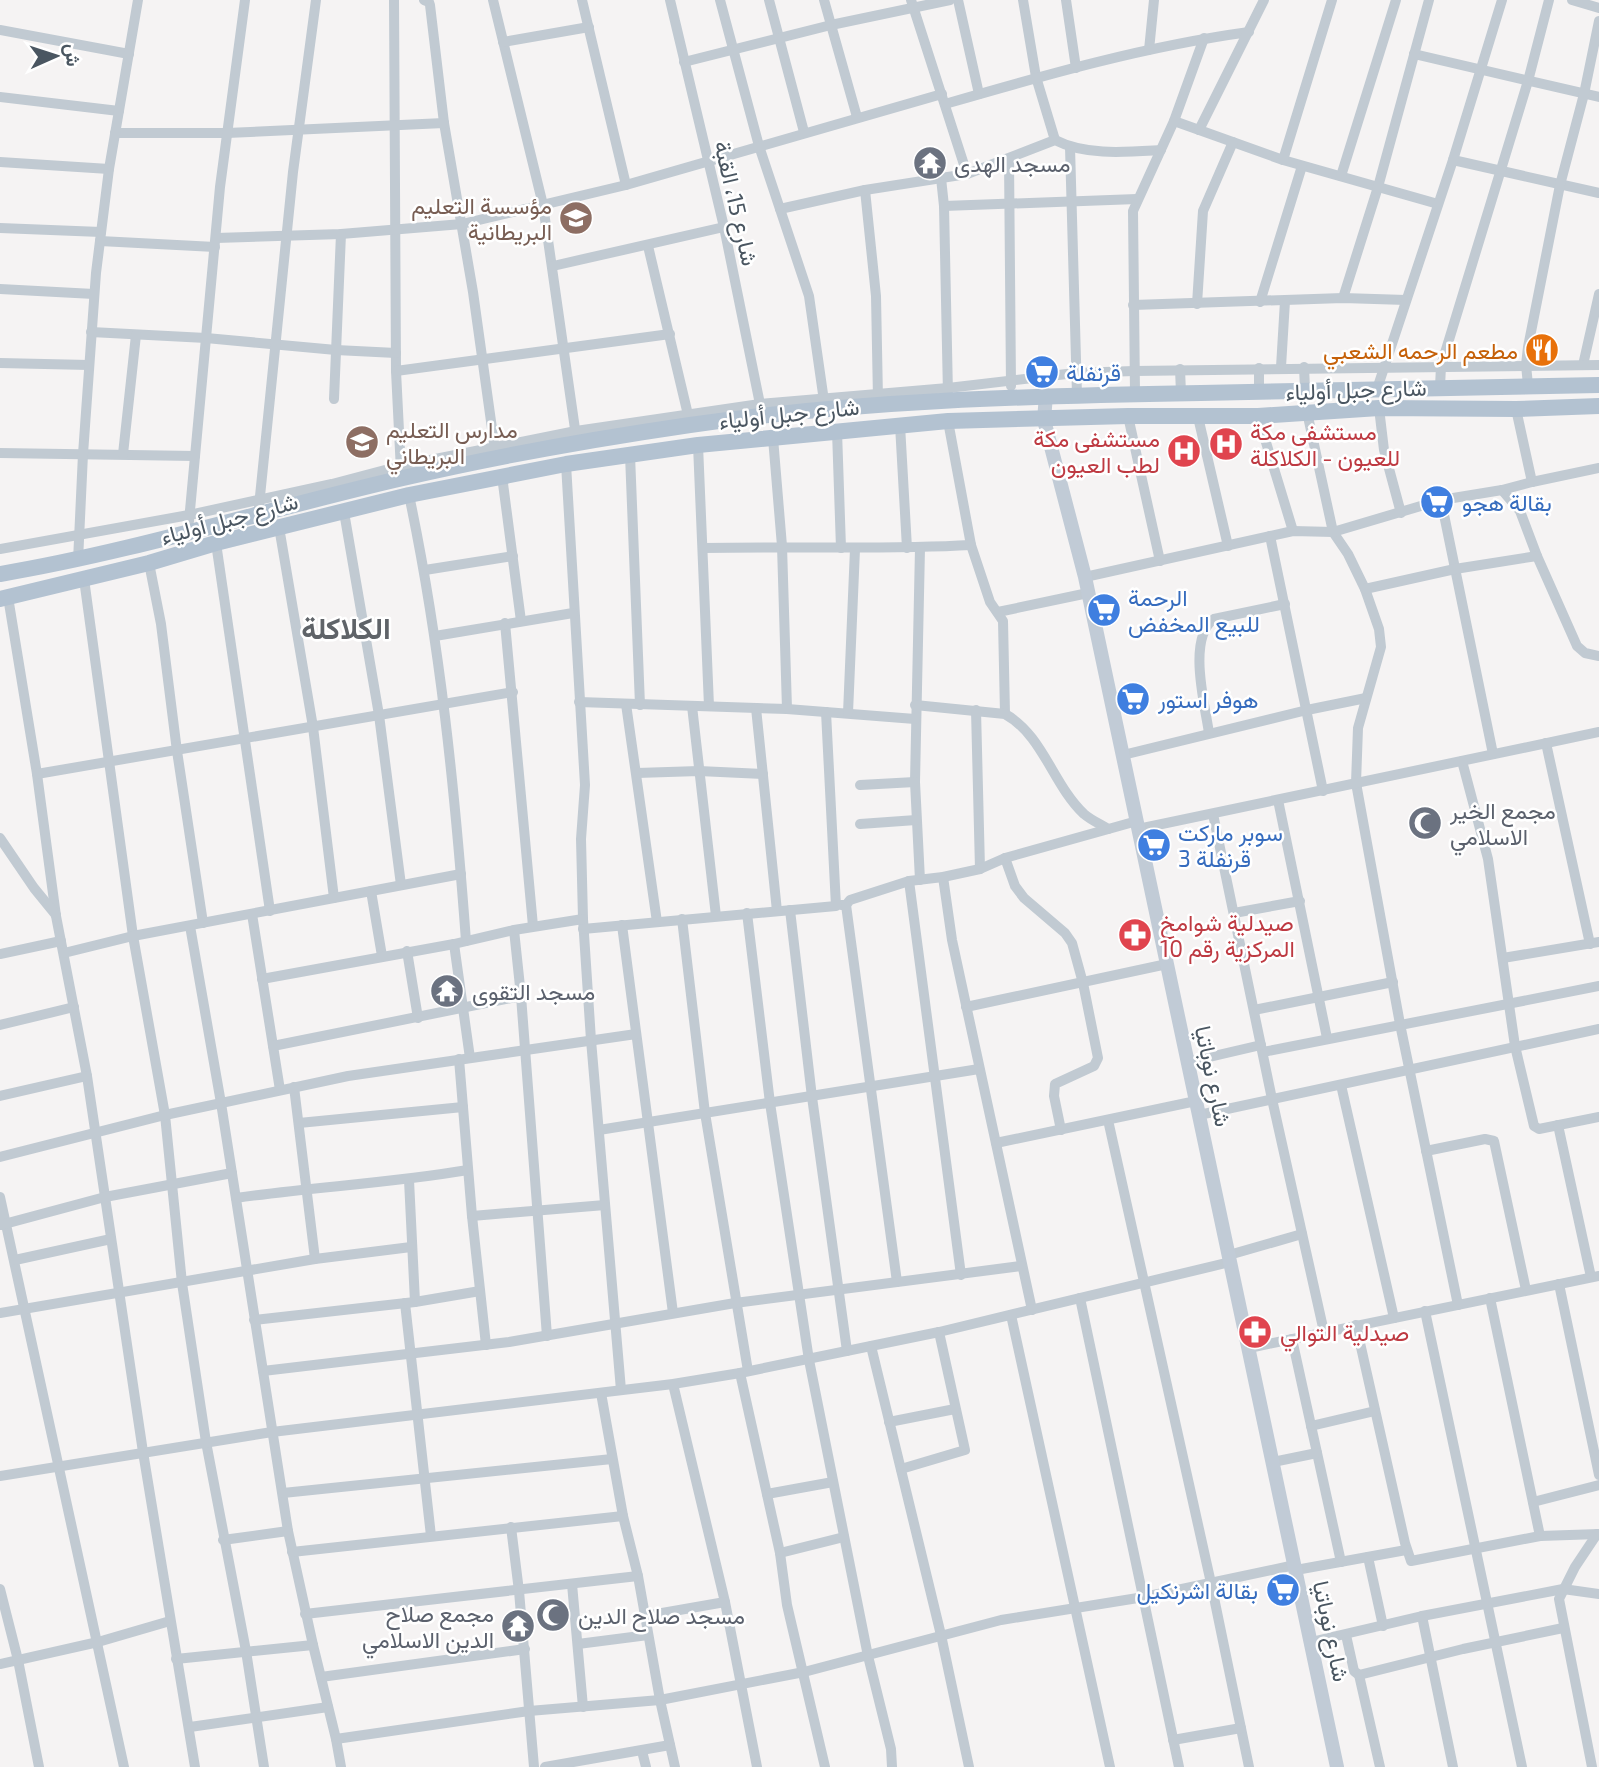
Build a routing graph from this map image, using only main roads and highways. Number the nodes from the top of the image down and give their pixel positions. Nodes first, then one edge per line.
1 (1599, 385) edge
2 (1599, 406) edge
3 (0, 574) edge
4 (4, 598) edge

1 - 3 main road, شارع جبل أولياء
2 - 4 main road, شارع جبل أولياء

